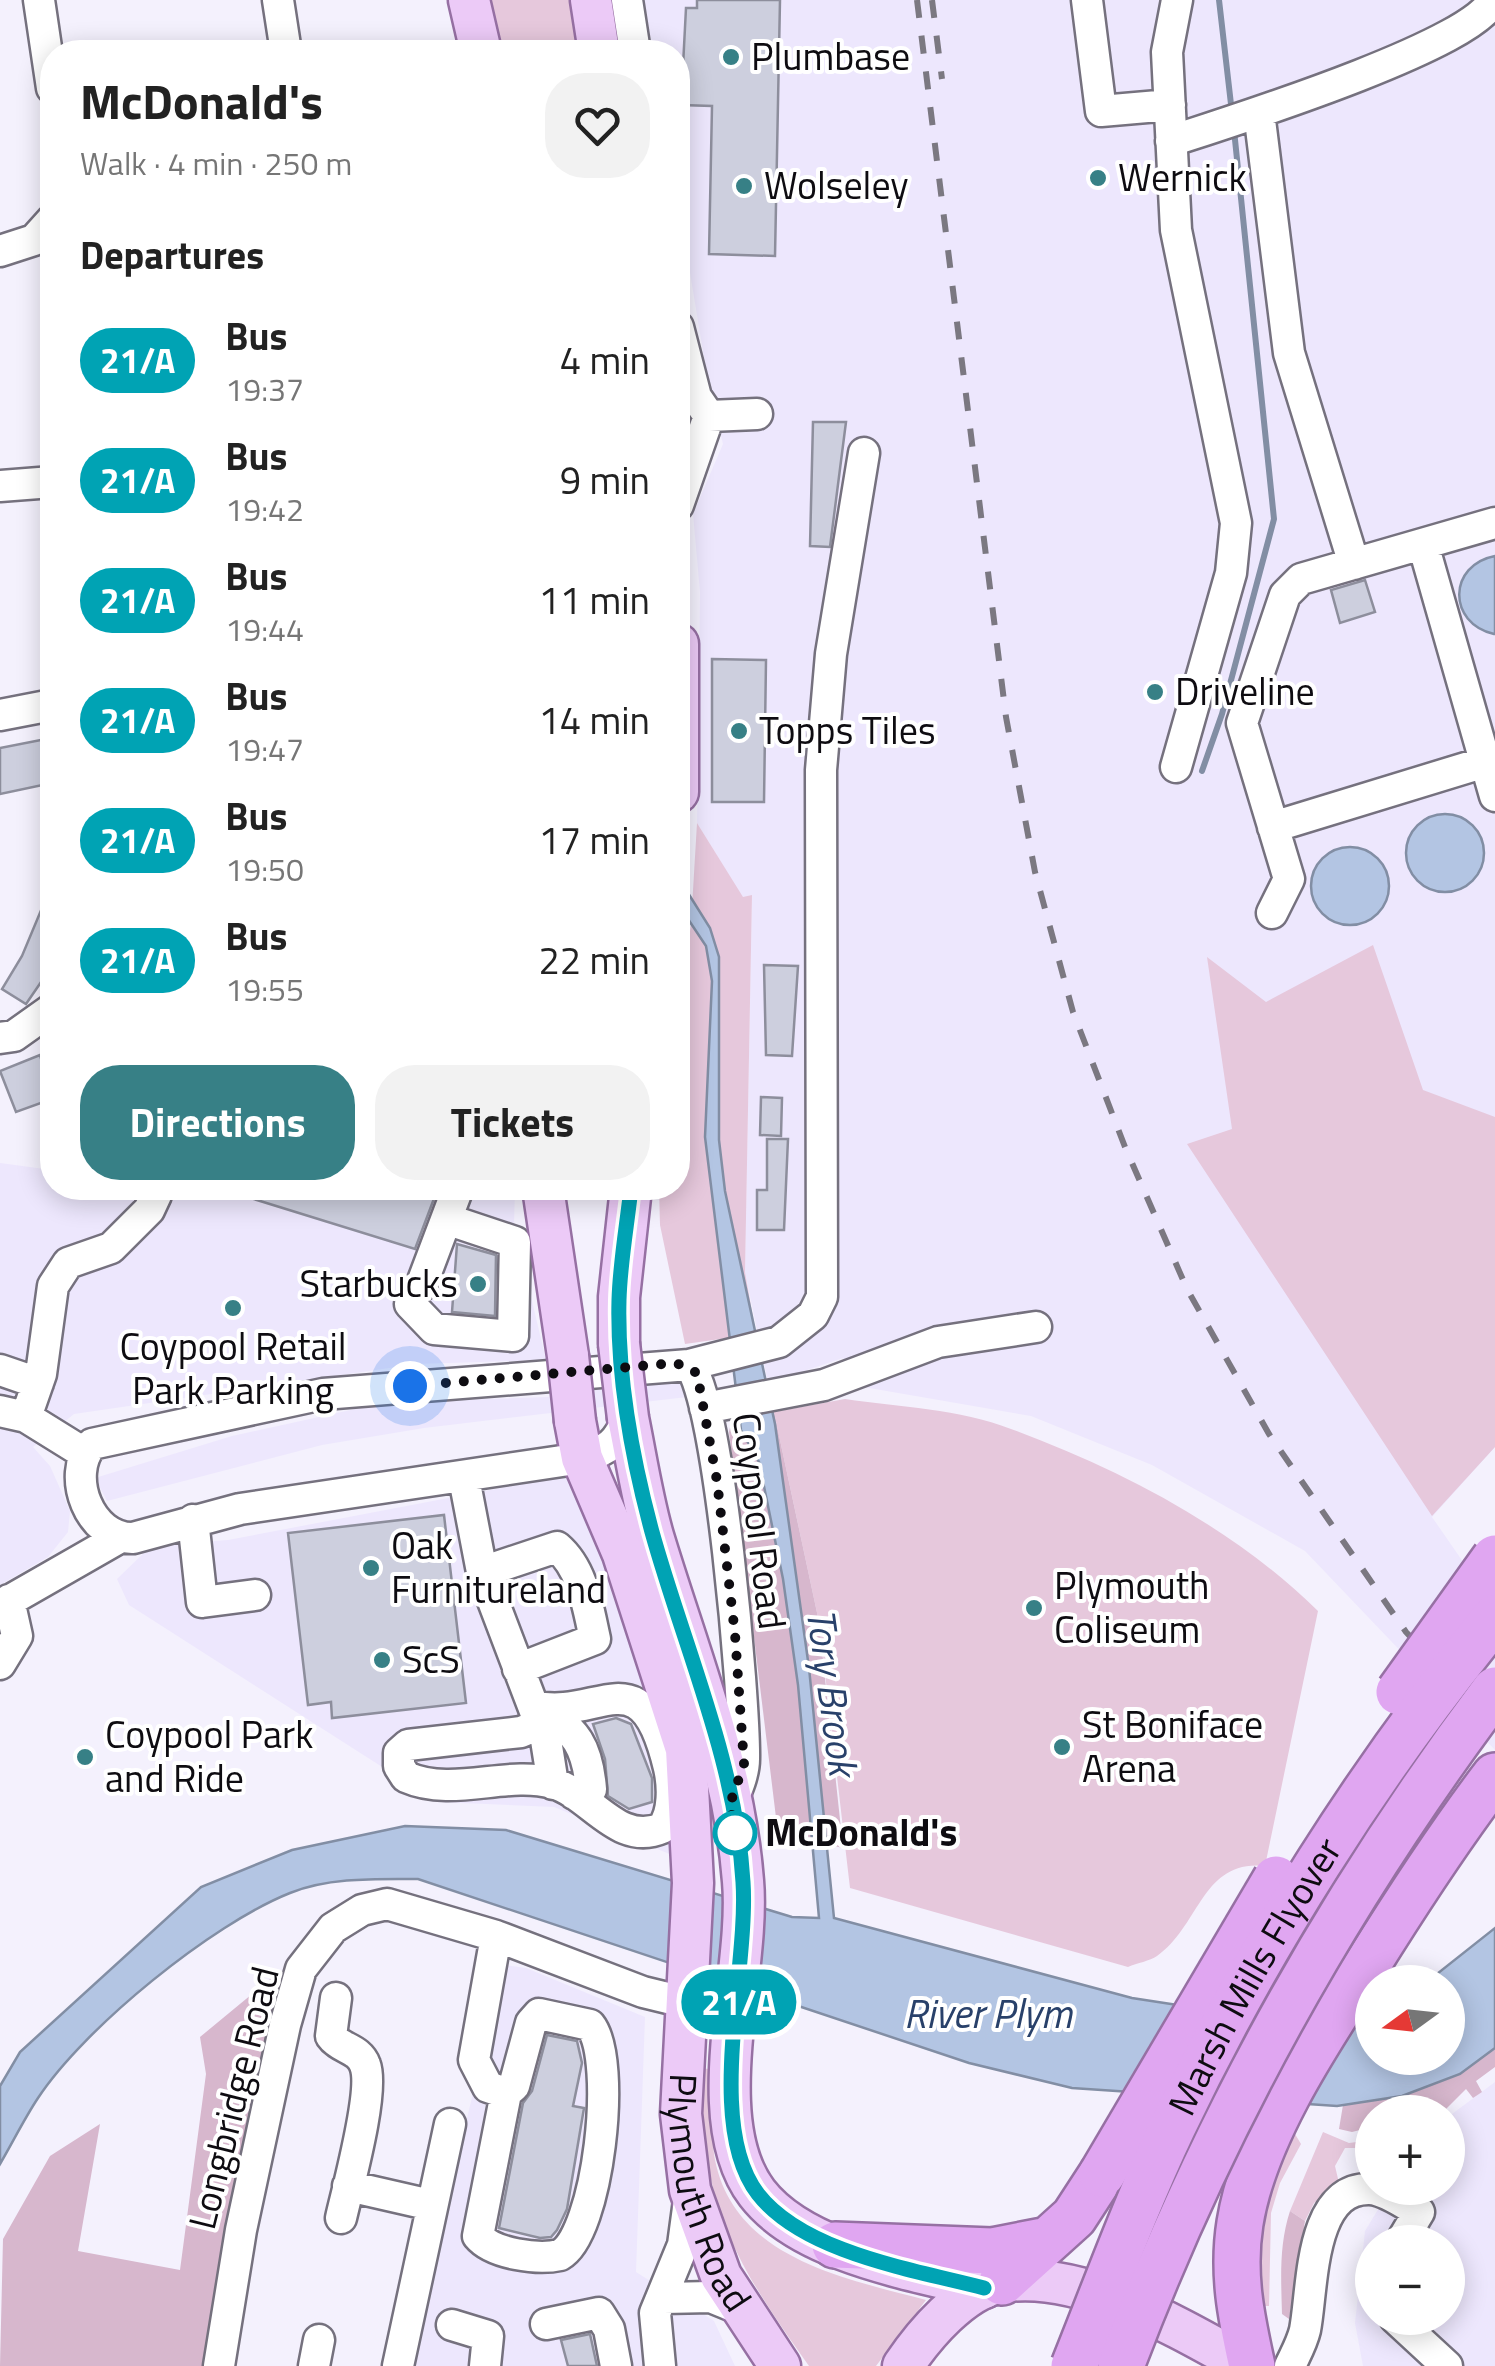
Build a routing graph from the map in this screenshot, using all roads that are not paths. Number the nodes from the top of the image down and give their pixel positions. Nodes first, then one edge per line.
1 (38, 0) edge
2 (278, 0) edge
3 (469, 0) edge
4 (591, 0) edge
5 (627, 0) edge
6 (1086, 0) edge
7 (1177, 0) edge
8 (1493, 6) edge
9 (44, 40) edge
10 (284, 40) edge
11 (478, 40) edge
12 (597, 40) edge
13 (633, 40) edge
14 (1170, 106) junction
15 (1259, 112) junction
16 (1171, 141) junction
17 (40, 233) edge
18 (0, 250) edge
19 (690, 374) edge
20 (757, 414) dead end
21 (709, 416) junction
22 (864, 454) dead end
23 (690, 471) edge
24 (40, 483) edge
25 (0, 486) edge
26 (1495, 523) edge
27 (1423, 544) junction
28 (1354, 564) junction
29 (40, 707) edge
30 (0, 716) edge
31 (1490, 760) edge
32 (1176, 767) dead end
33 (1495, 796) edge
34 (1273, 827) junction
35 (1272, 913) dead end
36 (40, 1018) edge
37 (0, 1038) edge
38 (153, 1200) edge
39 (455, 1200) edge
40 (544, 1200) edge
41 (630, 1200) edge
42 (449, 1220) junction
43 (1036, 1327) dead end
44 (689, 1365) junction
45 (0, 1370) edge
46 (38, 1383) junction
47 (717, 1406) junction
48 (13, 1414) edge
49 (628, 1418) junction
50 (579, 1439) junction
51 (84, 1452) junction
52 (464, 1478) junction
53 (193, 1520) junction
54 (117, 1539) junction
55 (1495, 1558) edge
56 (482, 1572) junction
57 (256, 1596) dead end
58 (4, 1603) edge
59 (1495, 1618) edge
60 (0, 1664) edge
61 (518, 1669) junction
62 (1495, 1690) edge
63 (535, 1712) junction
64 (1495, 1776) edge
65 (563, 1788) junction
66 (730, 1804) junction
67 (496, 1936) junction
68 (686, 1987) junction
69 (336, 1998) dead end
70 (506, 2093) junction
71 (450, 2124) dead end
72 (348, 2186) junction
73 (690, 2190) junction
74 (431, 2205) junction
75 (341, 2218) dead end
76 (1411, 2225) edge
77 (1048, 2240) junction
78 (835, 2245) junction
79 (993, 2285) junction
80 (664, 2298) junction
81 (738, 2308) junction
82 (452, 2324) dead end
83 (546, 2324) dead end
84 (1413, 2335) edge
85 (219, 2366) edge
86 (398, 2366) edge
87 (484, 2366) edge
88 (616, 2366) edge
89 (660, 2366) edge
90 (780, 2366) edge
91 (903, 2366) edge
92 (1074, 2366) edge
93 (1121, 2366) edge
94 (1250, 2366) edge
95 (1290, 2366) edge
96 (1447, 2366) edge

1 - 9 street
2 - 10 street
3 - 11 main road
4 - 12 main road
5 - 13 street
6 - 14 street
7 - 14 street
8 - 15 street
14 - 16 street
15 - 16 street
15 - 28 street
16 - 32 street
17 - 18 street
19 - 21 street
20 - 21 street
21 - 23 street
22 - 44 street
24 - 25 street
26 - 27 street
27 - 28 street
27 - 31 street
28 - 34 street
29 - 30 street
31 - 33 street
31 - 34 street
34 - 35 street
36 - 37 street
38 - 46 street
39 - 42 street
40 - 50 main road, Plymouth Road, bridge
41 - 49 main road, Plymouth Road, bridge
42 - 42 street
43 - 47 street
44 - 47 street, Coypool Road
44 - 51 street
45 - 46 street
46 - 48 street
47 - 66 street, Coypool Road
48 - 51 street
49 - 50 street
49 - 66 main road, Plymouth Road
50 - 52 street
50 - 68 main road, Plymouth Road
51 - 54 street
52 - 53 street
52 - 56 street
53 - 54 street
53 - 57 street
54 - 58 street
55 - 77 highway, bridge
56 - 61 street
56 - 61 street
58 - 60 street
59 - 92 highway, Marsh Mills Flyover, bridge
61 - 63 street
62 - 93 highway, Marsh Mills Flyover, bridge
63 - 65 street
63 - 65 street
63 - 65 street
64 - 94 highway
66 - 78 main road, Plymouth Road
67 - 68 street, Longbridge Road
67 - 70 street
67 - 85 street, Longbridge Road
68 - 73 main road, Plymouth Road
69 - 72 street
70 - 70 street
71 - 74 street
72 - 74 street
72 - 75 street
73 - 80 street
73 - 81 main road, Plymouth Road
74 - 86 street
76 - 95 street
77 - 78 highway
77 - 79 highway
78 - 79 main road, Plymouth Road
79 - 91 main road
79 - 94 main road, Plymouth Road
80 - 81 street
80 - 89 street
81 - 90 main road, Plymouth Road
82 - 87 street
83 - 88 street
84 - 96 street

